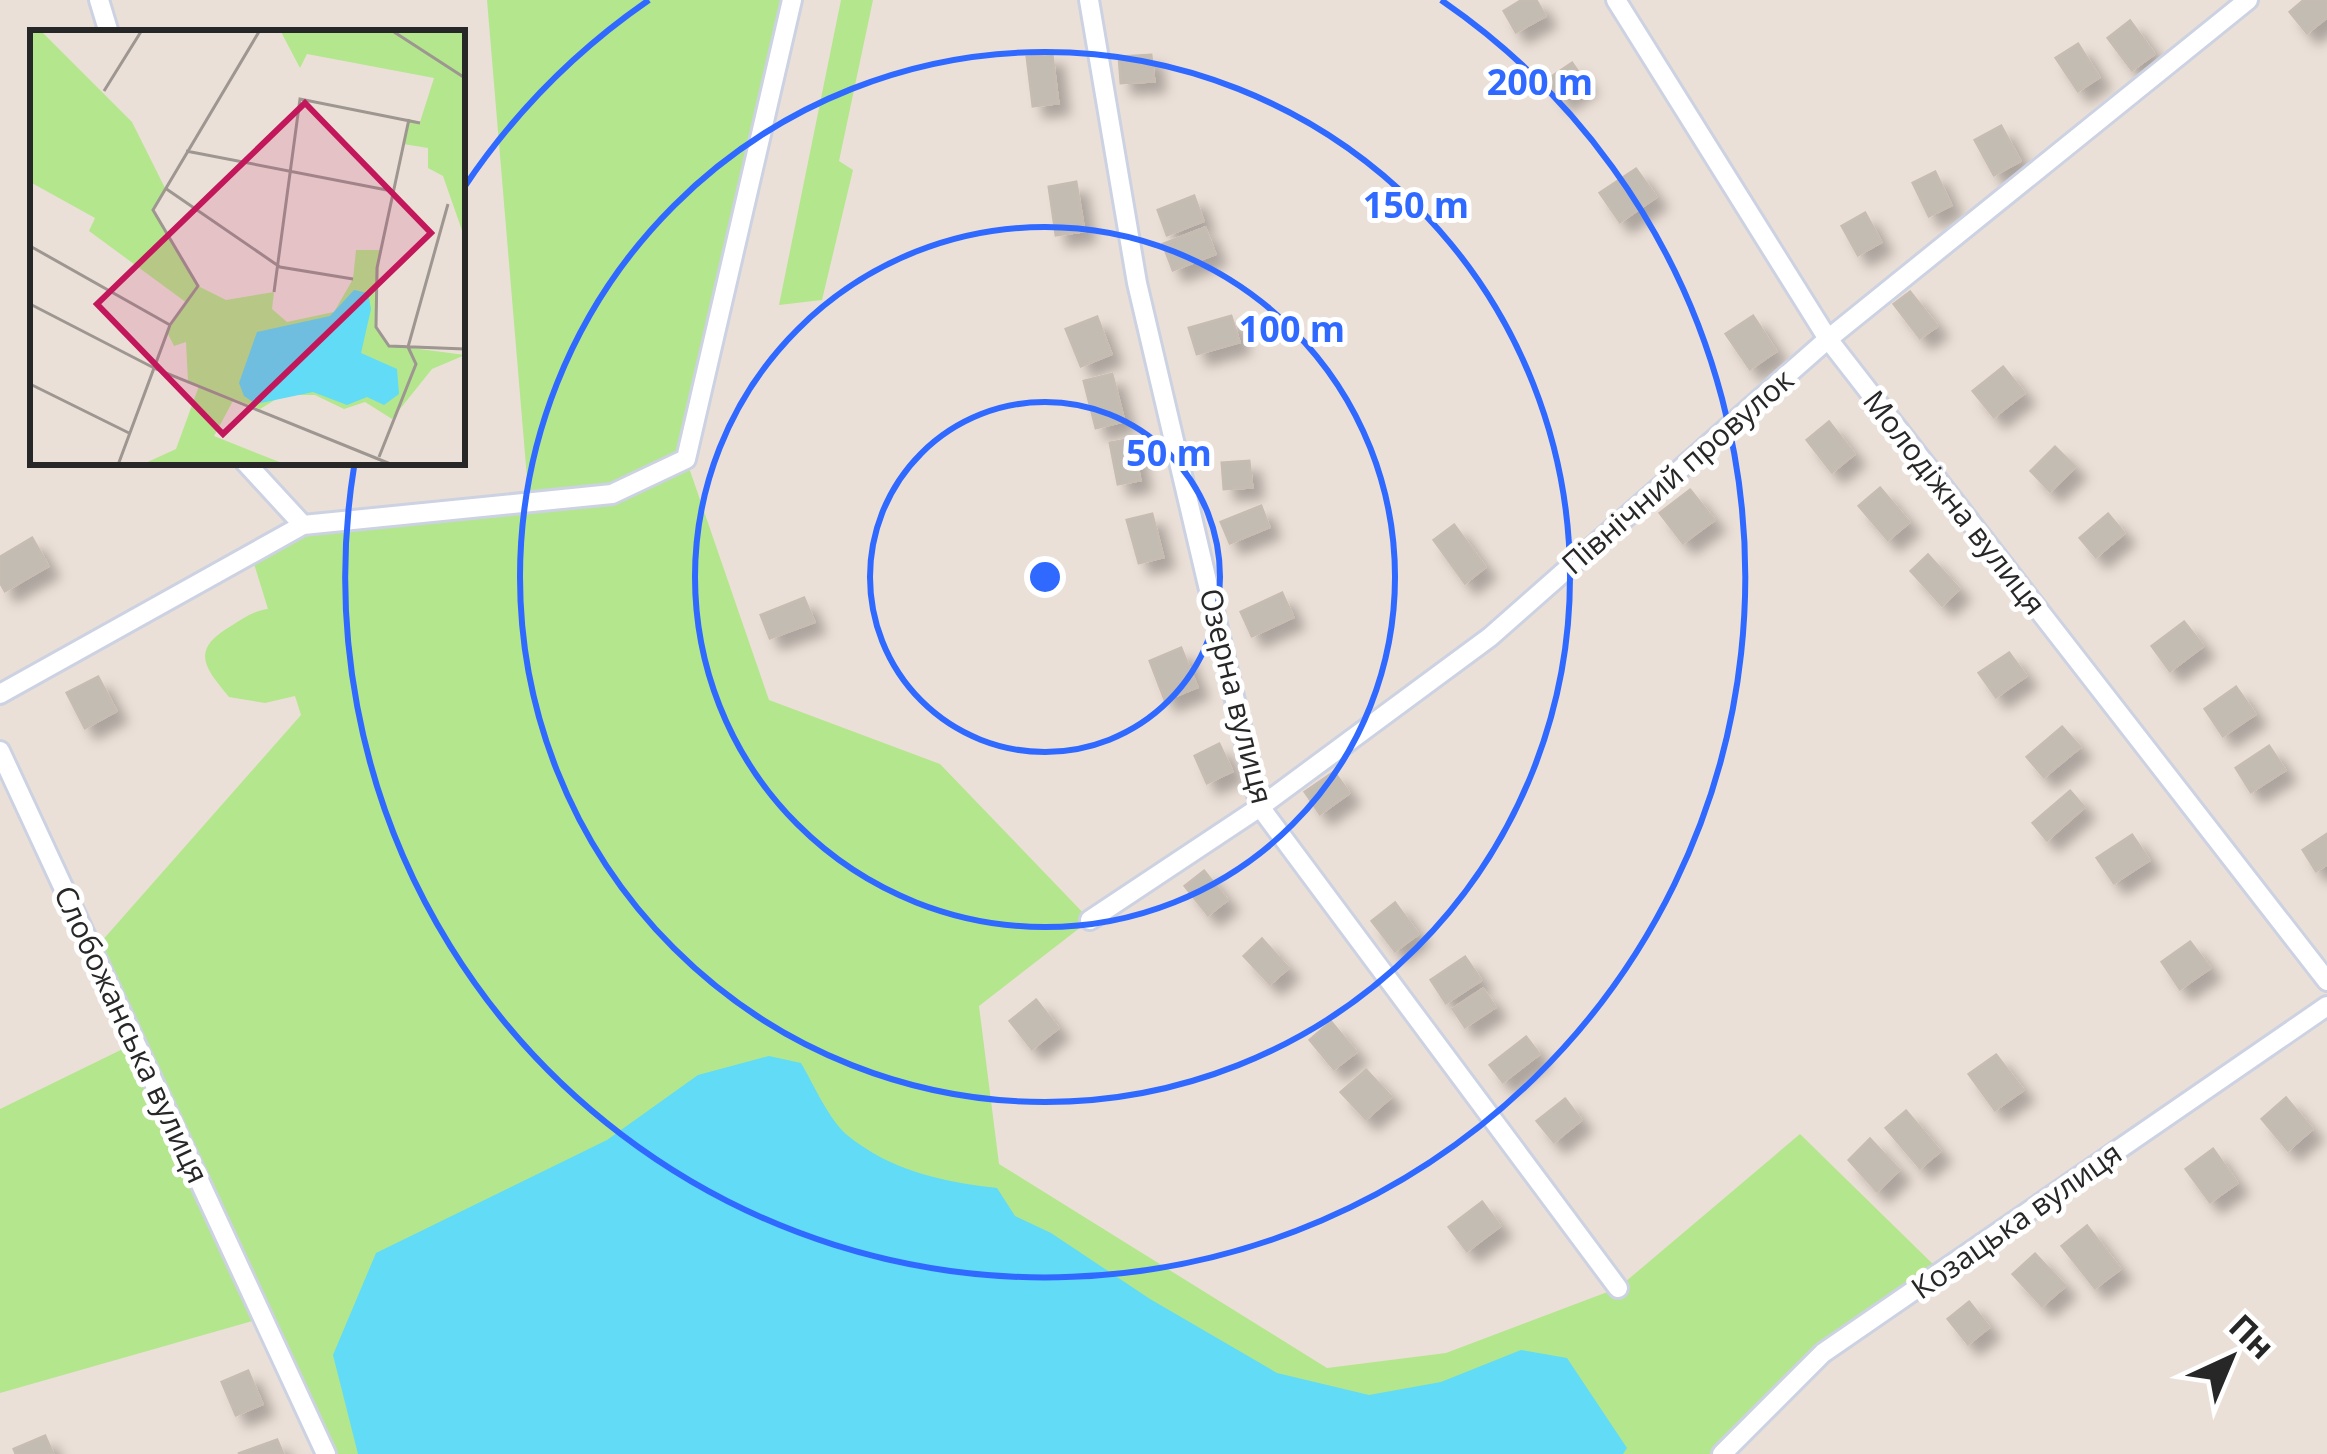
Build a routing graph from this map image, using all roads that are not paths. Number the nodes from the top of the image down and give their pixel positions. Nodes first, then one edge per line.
1 (99, 0) edge
2 (792, 0) edge
3 (1089, 0) edge
4 (1616, 0) edge
5 (2248, 0) edge
6 (108, 30) edge
7 (1828, 339) junction
8 (248, 465) edge
9 (303, 525) junction
10 (0, 694) edge
11 (0, 751) edge
12 (1260, 806) junction
13 (1090, 920) dead end
14 (2327, 981) edge
15 (2327, 1006) edge
16 (1618, 1288) dead end
17 (326, 1454) edge
18 (1722, 1454) edge

1 - 6 street
2 - 9 street
3 - 12 street, Озерна вулиця
4 - 7 street, Молодіжна вулиця
5 - 7 street, Північний провулок
7 - 12 street, Північний провулок
7 - 14 street, Молодіжна вулиця
8 - 9 street
9 - 10 street
11 - 17 street, Слобожанська вулиця
12 - 13 street, Північний провулок
12 - 16 street, Озерна вулиця
15 - 18 street, Козацька вулиця

